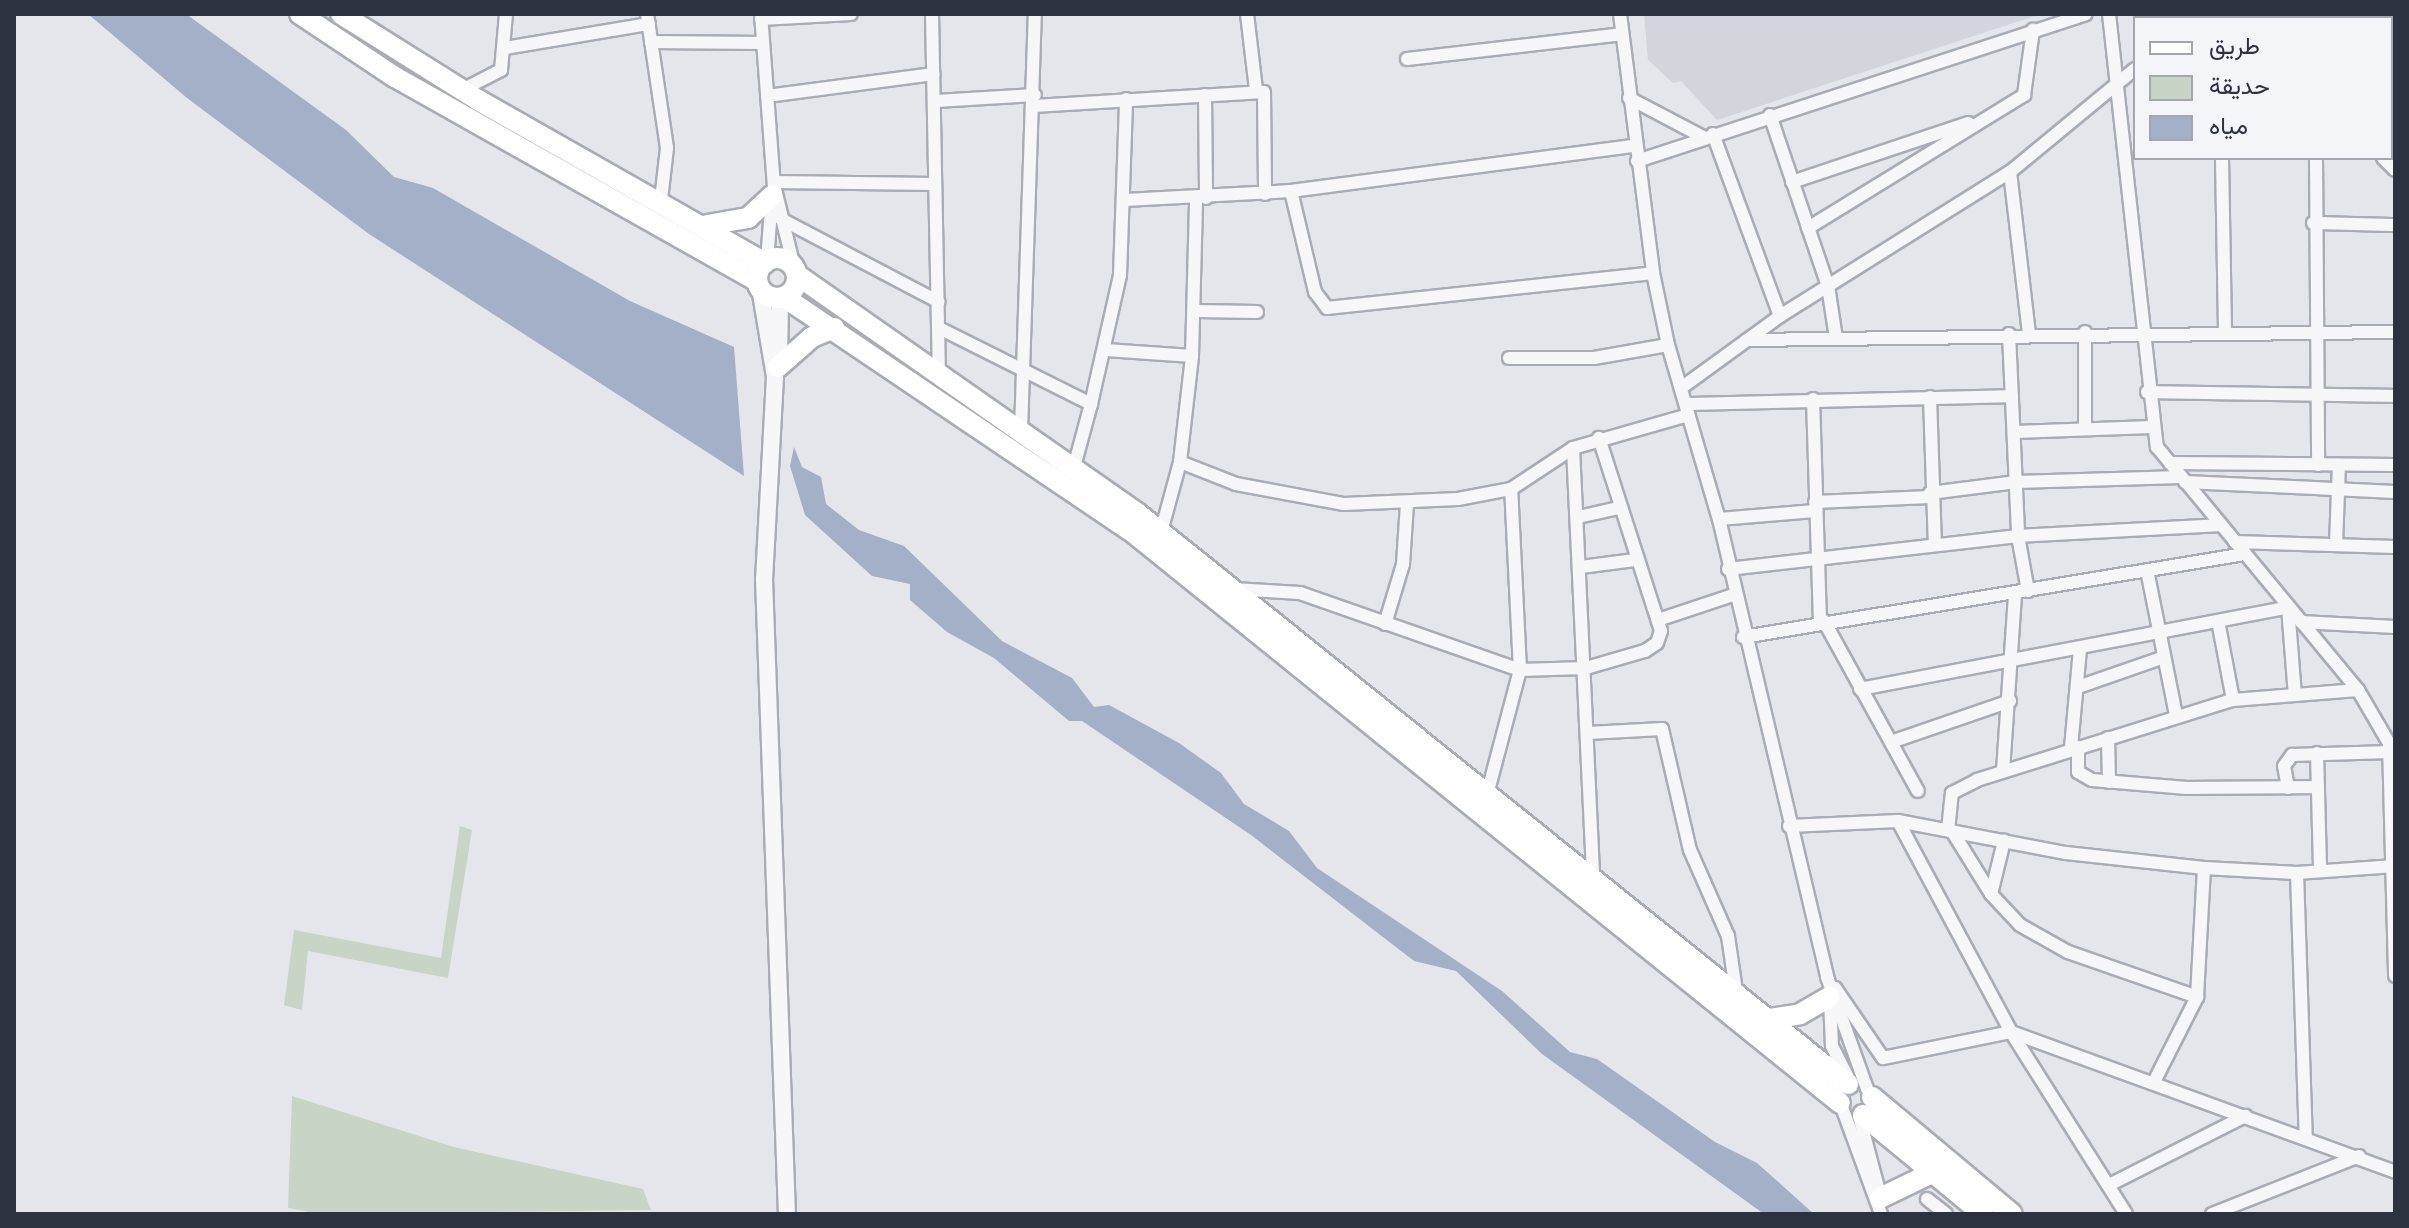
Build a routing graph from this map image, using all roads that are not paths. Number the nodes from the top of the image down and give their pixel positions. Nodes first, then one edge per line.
1 (300, 14) edge
2 (341, 14) edge
3 (506, 14) edge
4 (851, 14) edge
5 (932, 14) edge
6 (1035, 14) edge
7 (1247, 14) edge
8 (1620, 14) edge
9 (2086, 14) edge
10 (2109, 14) edge
11 (761, 16) edge
12 (648, 19) edge
13 (2033, 30) junction
14 (1622, 34) junction
15 (651, 42) junction
16 (763, 43) junction
17 (505, 48) junction
18 (1407, 59) dead end
19 (2133, 71) edge
20 (934, 74) junction
21 (462, 90) junction
22 (1256, 90) junction
23 (2117, 90) junction
24 (1205, 95) junction
25 (767, 96) junction
26 (1629, 98) junction
27 (1126, 99) junction
28 (1034, 100) junction
29 (936, 101) junction
30 (1770, 115) junction
31 (1986, 117) junction
32 (1708, 135) junction
33 (1634, 146) junction
34 (2222, 160) edge
35 (2316, 160) edge
36 (1637, 161) junction
37 (2010, 172) junction
38 (1792, 182) junction
39 (935, 184) junction
40 (773, 188) junction
41 (1291, 191) junction
42 (1265, 194) junction
43 (1201, 199) junction
44 (661, 200) junction
45 (1125, 200) junction
46 (781, 219) junction
47 (2313, 223) junction
48 (707, 225) junction
49 (2395, 225) edge
50 (1808, 228) junction
51 (795, 271) junction
52 (762, 273) junction
53 (1653, 273) junction
54 (1828, 286) junction
55 (782, 298) junction
56 (939, 302) junction
57 (1197, 311) junction
58 (1257, 312) dead end
59 (1780, 316) junction
60 (834, 328) junction
61 (941, 329) junction
62 (2314, 330) junction
63 (2085, 332) junction
64 (2225, 332) junction
65 (2395, 332) edge
66 (2029, 333) junction
67 (2141, 333) junction
68 (2009, 334) junction
69 (1836, 338) junction
70 (1747, 340) junction
71 (1668, 345) junction
72 (1106, 350) junction
73 (1192, 356) junction
74 (1509, 358) dead end
75 (1026, 367) junction
76 (777, 372) junction
77 (939, 375) junction
78 (1681, 388) junction
79 (2147, 392) junction
80 (2318, 394) junction
81 (2012, 396) junction
82 (2395, 396) edge
83 (1930, 397) junction
84 (1813, 399) junction
85 (1091, 404) junction
86 (1687, 410) junction
87 (2152, 427) junction
88 (2085, 429) junction
89 (1021, 431) junction
90 (2014, 432) junction
91 (1599, 438) junction
92 (1573, 448) junction
93 (1180, 462) junction
94 (2170, 463) junction
95 (2318, 465) junction
96 (2339, 465) junction
97 (2395, 465) edge
98 (1074, 467) junction
99 (2183, 479) junction
100 (2016, 482) junction
101 (1511, 489) junction
102 (2338, 489) junction
103 (2395, 492) edge
104 (1930, 495) junction
105 (1407, 503) junction
106 (1815, 507) junction
107 (1619, 508) junction
108 (1578, 517) junction
109 (1719, 519) junction
110 (2221, 525) junction
111 (1161, 532) junction
112 (2018, 536) junction
113 (2235, 542) junction
114 (1935, 544) junction
115 (2336, 545) junction
116 (2395, 547) edge
117 (2245, 554) junction
118 (1635, 560) junction
119 (1816, 561) junction
120 (1581, 567) junction
121 (1728, 569) junction
122 (2147, 570) junction
123 (1234, 589) junction
124 (2021, 592) junction
125 (1733, 595) junction
126 (2288, 607) junction
127 (1658, 620) junction
128 (2218, 621) junction
129 (1822, 622) junction
130 (2301, 622) junction
131 (1385, 624) junction
132 (2395, 627) edge
133 (2160, 634) junction
134 (1743, 637) junction
135 (2080, 649) junction
136 (2014, 657) junction
137 (2164, 657) junction
138 (1586, 668) junction
139 (1520, 670) junction
140 (2078, 687) junction
141 (1860, 689) junction
142 (2358, 690) junction
143 (2295, 695) junction
144 (2233, 700) junction
145 (2010, 701) junction
146 (2176, 715) junction
147 (1588, 733) junction
148 (2108, 738) junction
149 (1891, 742) junction
150 (2391, 746) edge
151 (2075, 747) junction
152 (2317, 753) junction
153 (2003, 771) junction
154 (2109, 782) junction
155 (2318, 787) junction
156 (2288, 788) junction
157 (1488, 791) junction
158 (1918, 791) dead end
159 (1898, 821) junction
160 (1789, 826) junction
161 (1950, 831) junction
162 (2004, 841) junction
163 (2394, 866) edge
164 (2204, 868) junction
165 (2320, 871) junction
166 (2297, 873) junction
167 (1593, 875) junction
168 (1991, 894) junction
169 (2395, 976) edge
170 (1829, 989) junction
171 (1736, 991) junction
172 (2197, 997) junction
173 (1770, 1019) junction
174 (2011, 1032) junction
175 (2154, 1082) junction
176 (1856, 1100) junction
177 (2245, 1116) junction
178 (2306, 1138) junction
179 (2359, 1156) junction
180 (2395, 1172) edge
181 (1932, 1173) junction
182 (2109, 1185) junction
183 (1927, 1199) dead end
184 (1881, 1209) edge
185 (787, 1214) edge
186 (1946, 1214) edge
187 (1983, 1214) edge
188 (2012, 1214) edge
189 (2126, 1214) edge
190 (2212, 1214) edge

1 - 52 main road
2 - 21 main road
3 - 17 street
4 - 11 street
5 - 20 street
6 - 28 street
7 - 22 street
8 - 14 street
9 - 13 street
10 - 23 street
11 - 16 street
12 - 15 street
12 - 17 street
13 - 30 street
13 - 31 street
14 - 18 street
14 - 26 street
15 - 16 street
15 - 44 street
16 - 25 street
17 - 21 street
19 - 23 street
20 - 25 street
20 - 29 street
21 - 44 main road
22 - 24 street
22 - 42 street
23 - 37 street
23 - 67 street
24 - 27 street
24 - 43 street
25 - 40 street
26 - 32 street
26 - 33 street
27 - 28 street
27 - 45 street
28 - 29 street
28 - 75 street
29 - 39 street
30 - 32 street
30 - 38 street
31 - 38 street
31 - 50 street
32 - 36 street
32 - 59 street
33 - 36 street
33 - 41 street
34 - 64 street
35 - 47 street
36 - 53 street
37 - 54 street
37 - 66 street
38 - 50 street
39 - 40 street
39 - 56 street
40 - 46 street
40 - 48 main road
40 - 52 street
41 - 42 street
41 - 53 street
42 - 43 street
43 - 45 street
43 - 57 street
44 - 48 main road
45 - 72 street
46 - 51 street
46 - 56 street
47 - 49 street
47 - 62 street
48 - 52 main road
50 - 54 street
51 - 52 main road
51 - 55 main road
51 - 77 main road
52 - 55 main road
52 - 76 street
53 - 71 street
54 - 59 street
54 - 69 street
55 - 60 main road
55 - 76 street
56 - 61 street
57 - 58 street
57 - 73 street
59 - 70 street
60 - 76 main road
60 - 176 main road
61 - 75 street
61 - 77 street
62 - 64 street
62 - 65 street
62 - 80 street
63 - 66 street
63 - 67 street
63 - 88 street
64 - 67 street
66 - 68 street
67 - 79 street
68 - 69 street
68 - 81 street
69 - 70 street
70 - 78 street
71 - 74 street
71 - 78 street
72 - 73 street
72 - 85 street
73 - 93 street
75 - 85 street
75 - 89 street
76 - 185 street
77 - 89 main road
78 - 86 street
79 - 80 street
79 - 87 street
80 - 82 street
80 - 95 street
81 - 83 street
81 - 90 street
83 - 84 street
83 - 104 street
84 - 86 street
84 - 106 street
85 - 98 street
86 - 91 street
86 - 109 street
87 - 88 street
87 - 94 street
88 - 90 street
89 - 98 main road
90 - 100 street
91 - 92 street
91 - 107 street
92 - 101 street
92 - 108 street
93 - 105 street
93 - 111 street
94 - 95 street
94 - 99 street
95 - 96 street
96 - 97 street
96 - 102 street
98 - 111 main road
99 - 100 street
99 - 102 street
99 - 110 street
100 - 104 street
100 - 112 street
101 - 105 street
101 - 139 street
102 - 103 street
102 - 115 street
104 - 106 street
104 - 114 street
105 - 131 street
106 - 109 street
106 - 119 street
107 - 108 street
107 - 118 street
108 - 120 street
109 - 121 street
110 - 112 street
110 - 113 street
111 - 123 main road
112 - 114 street
112 - 124 street
113 - 115 street
113 - 117 street
114 - 119 street
115 - 116 street
117 - 122 street
117 - 126 street
118 - 120 street
118 - 127 street
119 - 121 street
119 - 129 street
120 - 138 street
121 - 125 street
122 - 124 street
122 - 133 street
123 - 131 street
123 - 157 main road
124 - 129 street
124 - 136 street
125 - 127 street
125 - 134 street
126 - 128 street
126 - 130 street
126 - 143 street
127 - 138 street
128 - 133 street
128 - 144 street
129 - 134 street
129 - 141 street
130 - 132 street
130 - 142 street
131 - 139 street
133 - 135 street
133 - 137 street
134 - 160 street
135 - 136 street
135 - 140 street
136 - 141 street
136 - 145 street
137 - 140 street
137 - 146 street
138 - 139 street
138 - 147 street
139 - 157 street
140 - 151 street
141 - 149 street
142 - 143 street
142 - 150 street
143 - 144 street
144 - 146 street
145 - 149 street
145 - 153 street
146 - 148 street
147 - 167 street
147 - 171 street
148 - 151 street
148 - 154 street
149 - 158 street
150 - 152 street
150 - 163 street
151 - 153 street
151 - 154 street
152 - 155 street
152 - 156 street
153 - 161 street
154 - 156 street
155 - 156 street
155 - 165 street
157 - 167 main road
159 - 160 street
159 - 161 street
159 - 174 street
160 - 170 street
161 - 162 street
161 - 168 street
162 - 164 street
162 - 168 street
163 - 165 street
163 - 169 street
164 - 166 street
164 - 172 street
165 - 166 street
166 - 178 street
167 - 171 main road
168 - 172 street
170 - 173 main road
170 - 174 street
170 - 176 street
170 - 176 street
171 - 173 main road
172 - 175 street
173 - 176 main road
174 - 175 street
174 - 182 street
175 - 177 street
176 - 181 main road
176 - 184 street
176 - 188 main road
177 - 178 street
177 - 182 street
178 - 179 street
179 - 180 street
179 - 190 street
181 - 184 main road
181 - 187 main road
182 - 189 street
183 - 186 street

